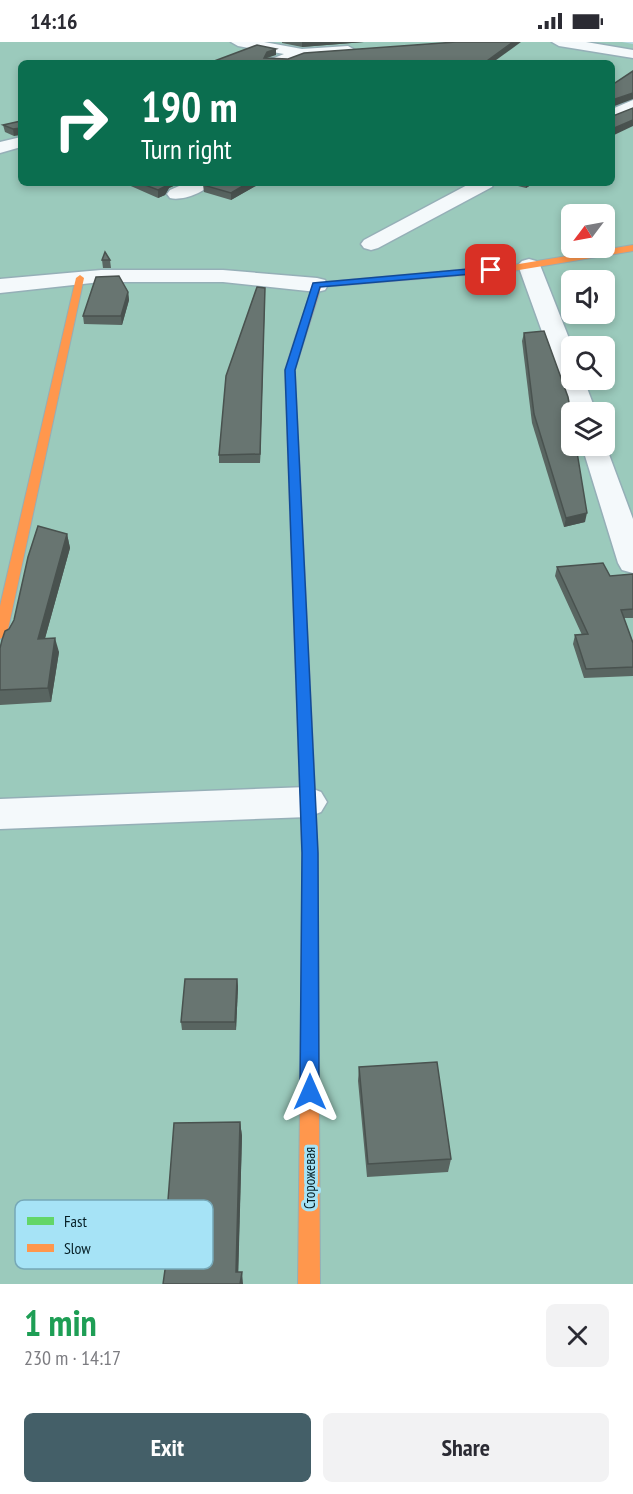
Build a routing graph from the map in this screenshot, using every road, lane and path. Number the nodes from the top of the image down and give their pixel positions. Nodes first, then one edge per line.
1 (238, 42) edge
2 (559, 42) edge
3 (361, 50) edge
4 (302, 53) junction
5 (633, 54) edge
6 (282, 60) edge
7 (633, 105) edge
8 (615, 114) edge
9 (18, 143) edge
10 (0, 148) edge
11 (195, 186) edge
12 (479, 186) edge
13 (177, 194) dead end
14 (371, 244) dead end
15 (633, 248) edge
16 (529, 266) junction
17 (80, 278) junction
18 (317, 285) junction
19 (0, 286) edge
20 (561, 350) edge
21 (598, 456) edge
22 (633, 563) edge
23 (0, 634) edge
24 (308, 802) junction
25 (0, 814) edge
26 (309, 1284) edge

1 - 4 street
2 - 5 street
3 - 4 street
4 - 6 street
7 - 8 street
9 - 10 street
11 - 13 street
12 - 14 street
15 - 16 street
16 - 18 street
16 - 20 street
17 - 18 street
17 - 19 street
17 - 23 street
18 - 24 street, Сторожевая
21 - 22 street
24 - 25 street
24 - 26 street, Сторожевая

